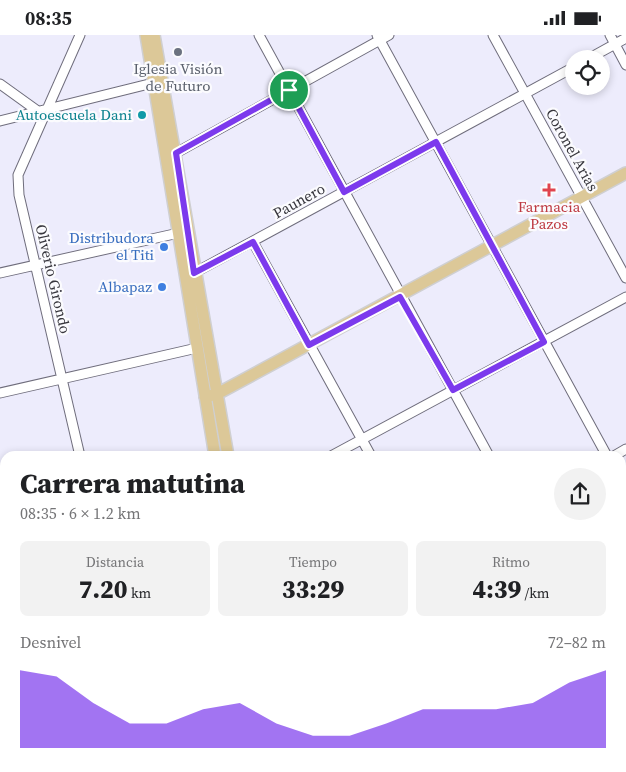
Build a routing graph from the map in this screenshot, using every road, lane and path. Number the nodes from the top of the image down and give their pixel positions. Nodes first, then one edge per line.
1 (80, 35) edge
2 (149, 35) edge
3 (259, 35) edge
4 (390, 35) edge
5 (493, 35) edge
6 (610, 35) edge
7 (378, 38) edge
8 (626, 38) edge
9 (615, 44) junction
10 (604, 50) edge
11 (626, 65) edge
12 (565, 72) edge
13 (153, 83) junction
14 (0, 84) edge
15 (289, 90) junction
16 (525, 94) junction
17 (42, 111) junction
18 (0, 121) edge
19 (436, 142) junction
20 (176, 153) junction
21 (626, 173) edge
22 (344, 192) junction
23 (582, 197) junction
24 (183, 231) junction
25 (253, 242) junction
26 (492, 245) junction
27 (36, 265) junction
28 (0, 273) edge
29 (194, 273) junction
30 (626, 277) edge
31 (400, 297) junction
32 (626, 297) edge
33 (544, 342) junction
34 (309, 345) junction
35 (197, 348) junction
36 (61, 380) junction
37 (453, 390) junction
38 (0, 393) edge
39 (217, 394) junction
40 (205, 397) junction
41 (362, 439) junction
42 (79, 451) edge
43 (214, 451) edge
44 (227, 451) edge
45 (340, 451) edge
46 (368, 451) edge
47 (486, 451) edge
48 (604, 451) edge

1 - 17 street, Oliverio Girondo
2 - 13 main road
2 - 20 main road
3 - 15 street
4 - 7 street
5 - 16 street, Coronel Arias
6 - 9 street
7 - 15 street
7 - 19 street
8 - 9 street
9 - 10 street
9 - 11 street
12 - 16 street, Paunero
13 - 17 street
13 - 24 main road
14 - 17 street
15 - 20 street
15 - 22 street
16 - 19 street, Paunero
16 - 23 street, Coronel Arias
17 - 18 street
17 - 27 street, Oliverio Girondo
19 - 22 street, Paunero
19 - 26 street
20 - 24 main road
21 - 23 main road
22 - 25 street, Paunero
22 - 31 street
23 - 26 main road
23 - 30 street, Coronel Arias
24 - 27 street
24 - 29 main road
24 - 35 main road
25 - 29 street, Paunero
25 - 34 street
26 - 31 main road
26 - 33 street
27 - 28 street
27 - 36 street, Oliverio Girondo
29 - 39 main road
31 - 34 main road
31 - 37 street
32 - 33 street
33 - 37 street
33 - 48 street
34 - 39 main road
34 - 41 street
35 - 36 street
35 - 40 main road
36 - 38 street
36 - 42 street, Oliverio Girondo
37 - 41 street
37 - 47 street
39 - 40 main road
39 - 44 main road
40 - 43 main road
41 - 45 street
41 - 46 street

